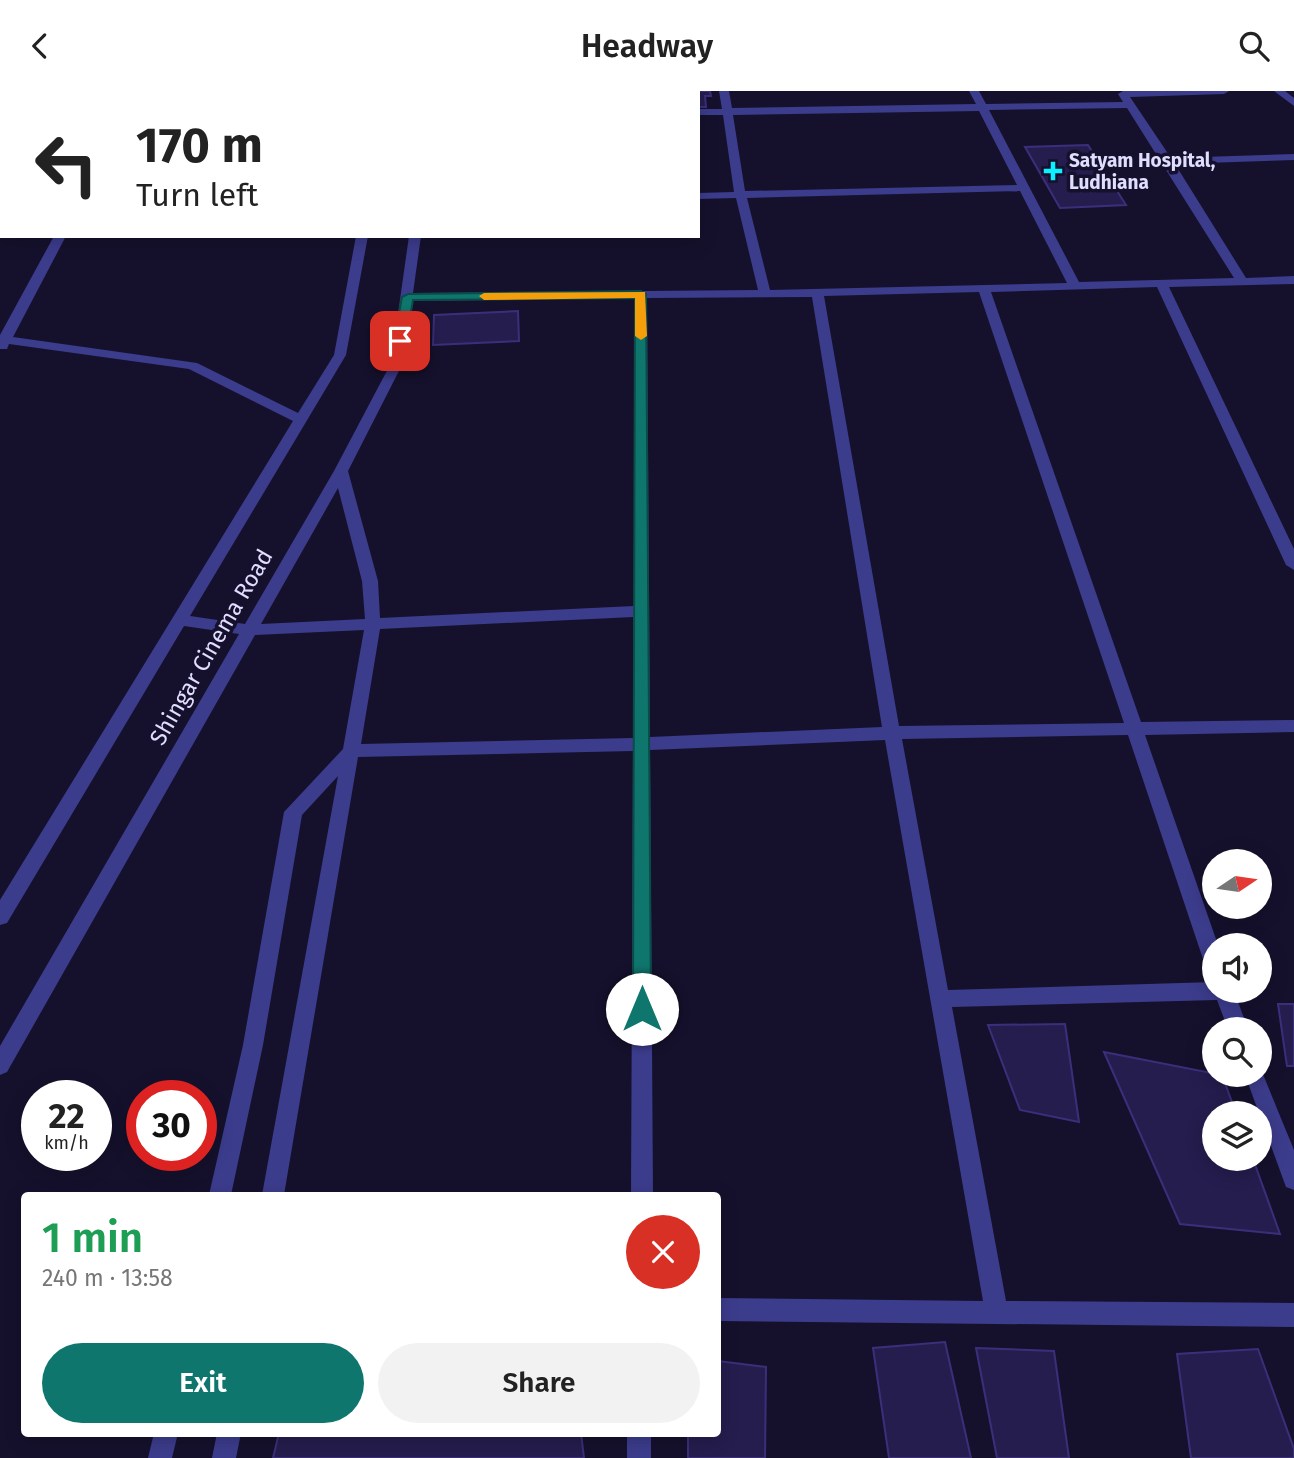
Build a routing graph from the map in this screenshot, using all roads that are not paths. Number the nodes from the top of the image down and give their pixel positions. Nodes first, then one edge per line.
1 (724, 91) edge
2 (974, 91) edge
3 (1224, 91) edge
4 (1279, 91) edge
5 (1122, 92) edge
6 (1294, 103) edge
7 (1130, 105) junction
8 (980, 106) junction
9 (727, 111) junction
10 (700, 112) edge
11 (1294, 157) edge
12 (1168, 161) junction
13 (1023, 188) junction
14 (740, 194) junction
15 (700, 195) edge
16 (59, 238) edge
17 (362, 238) edge
18 (415, 238) edge
19 (1294, 280) edge
20 (1242, 281) junction
21 (1162, 284) junction
22 (1074, 285) junction
23 (984, 288) junction
24 (765, 293) junction
25 (817, 293) junction
26 (641, 294) junction
27 (408, 297) junction
28 (2, 342) edge
29 (300, 420) junction
30 (341, 471) junction
31 (1294, 565) edge
32 (642, 611) junction
33 (179, 620) junction
34 (373, 624) junction
35 (250, 630) junction
36 (1294, 726) edge
37 (1137, 731) junction
38 (892, 733) junction
39 (643, 744) junction
40 (351, 751) junction
41 (0, 917) edge
42 (1204, 933) edge
43 (1202, 992) edge
44 (939, 999) junction
45 (0, 1065) edge
46 (1260, 1087) edge
47 (1294, 1179) edge
48 (221, 1192) edge
49 (274, 1192) edge
50 (642, 1192) edge
51 (721, 1310) edge
52 (997, 1313) junction
53 (1294, 1315) edge
54 (165, 1437) edge
55 (228, 1437) edge
56 (639, 1437) edge
57 (160, 1458) edge
58 (224, 1458) edge
59 (639, 1458) edge

1 - 9 street
2 - 8 street
3 - 5 street
4 - 6 street
5 - 7 street
7 - 8 street
7 - 12 street
8 - 9 street
8 - 13 street
9 - 10 street
9 - 14 street
11 - 12 street
12 - 20 street
13 - 14 street
13 - 22 street
14 - 15 street
14 - 24 street
16 - 28 street
17 - 29 street, Shingar Cinema Road
18 - 27 street, Shingar Cinema Road
19 - 20 street
20 - 21 street
21 - 22 street
21 - 31 street
22 - 23 street
23 - 25 street
23 - 37 street
24 - 25 street
24 - 26 street
25 - 38 street
26 - 27 street
26 - 32 street
27 - 30 street, Shingar Cinema Road
28 - 29 street
29 - 33 street, Shingar Cinema Road
30 - 34 street
30 - 35 street, Shingar Cinema Road
32 - 34 street
32 - 39 street
33 - 35 street
33 - 41 street, Shingar Cinema Road
34 - 35 street
34 - 40 street
35 - 45 street, Shingar Cinema Road
36 - 37 street
37 - 38 street
37 - 42 street
38 - 39 street
38 - 44 street
39 - 40 street
39 - 50 street
40 - 48 street
40 - 49 street
43 - 44 street
44 - 52 street
46 - 47 street
51 - 52 street
52 - 53 street
54 - 57 street
55 - 58 street
56 - 59 street

